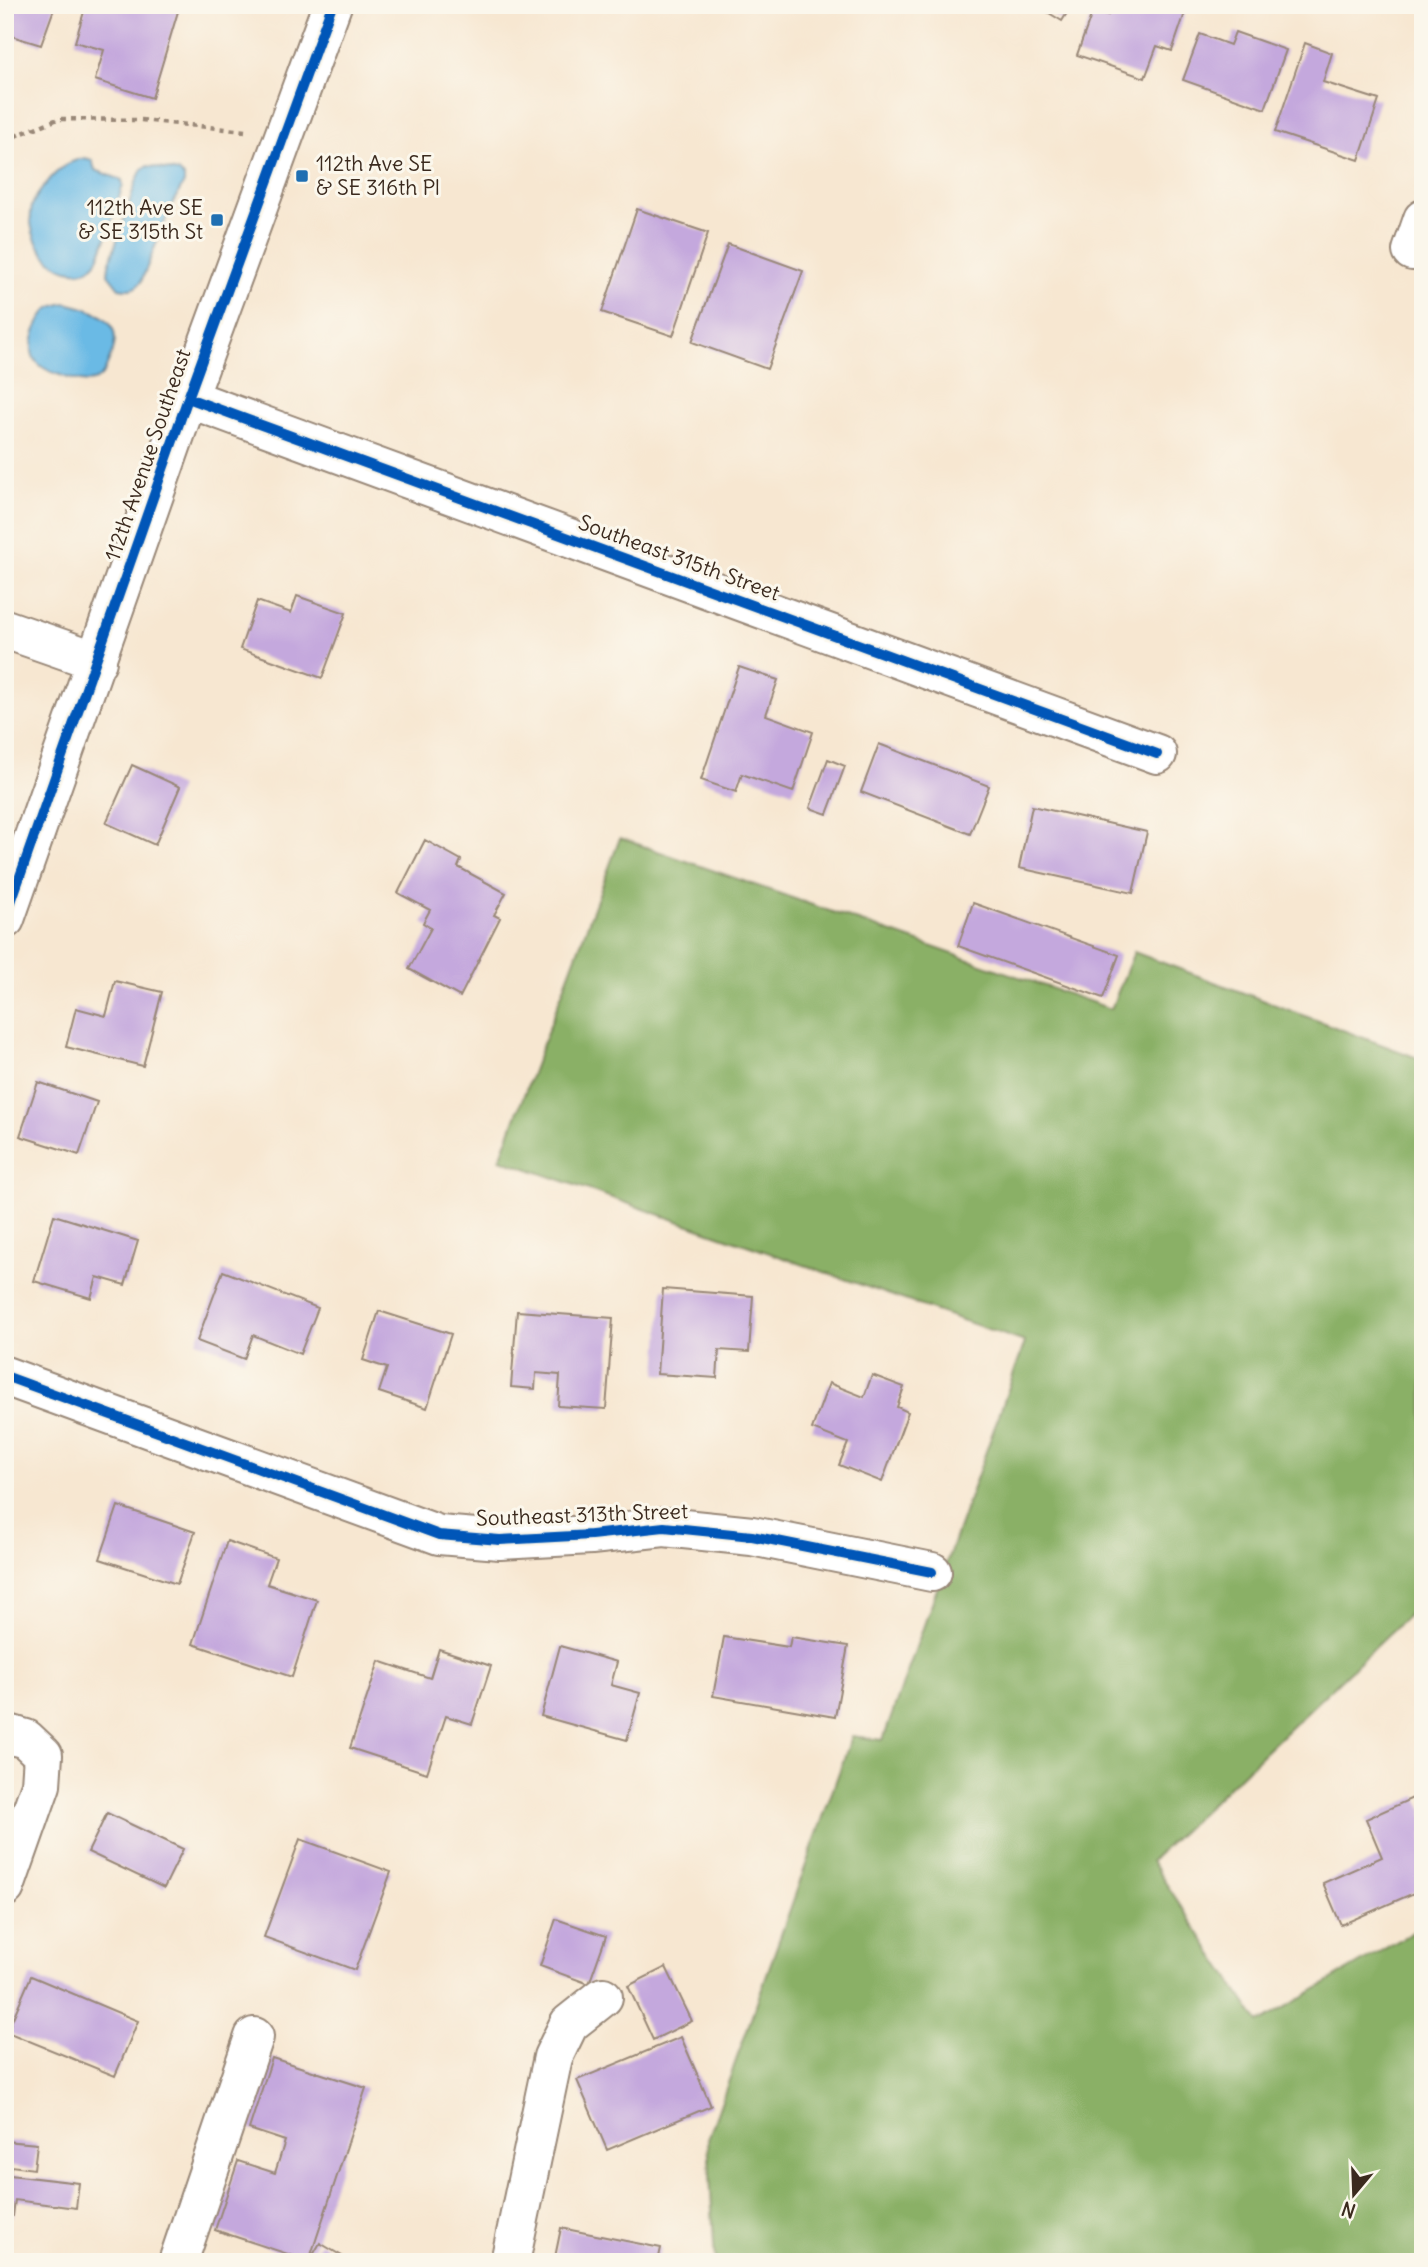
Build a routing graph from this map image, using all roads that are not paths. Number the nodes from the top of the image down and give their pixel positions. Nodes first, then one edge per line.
1 (332, 5) edge
2 (188, 398) junction
3 (5, 629) edge
4 (97, 661) junction
5 (1157, 754) dead end
6 (5, 919) edge
7 (5, 1376) edge
8 (932, 1572) dead end
9 (5, 1733) edge
10 (5, 1887) edge
11 (603, 1997) dead end
12 (254, 2037) dead end
13 (178, 2262) edge
14 (510, 2262) edge

1 - 2 street, 112th Avenue Southeast
2 - 4 street, 112th Avenue Southeast
2 - 5 street, Southeast 315th Street
3 - 4 street
4 - 6 street, 112th Avenue Southeast
7 - 8 street, Southeast 313th Street
9 - 10 street
11 - 14 street
12 - 13 street

